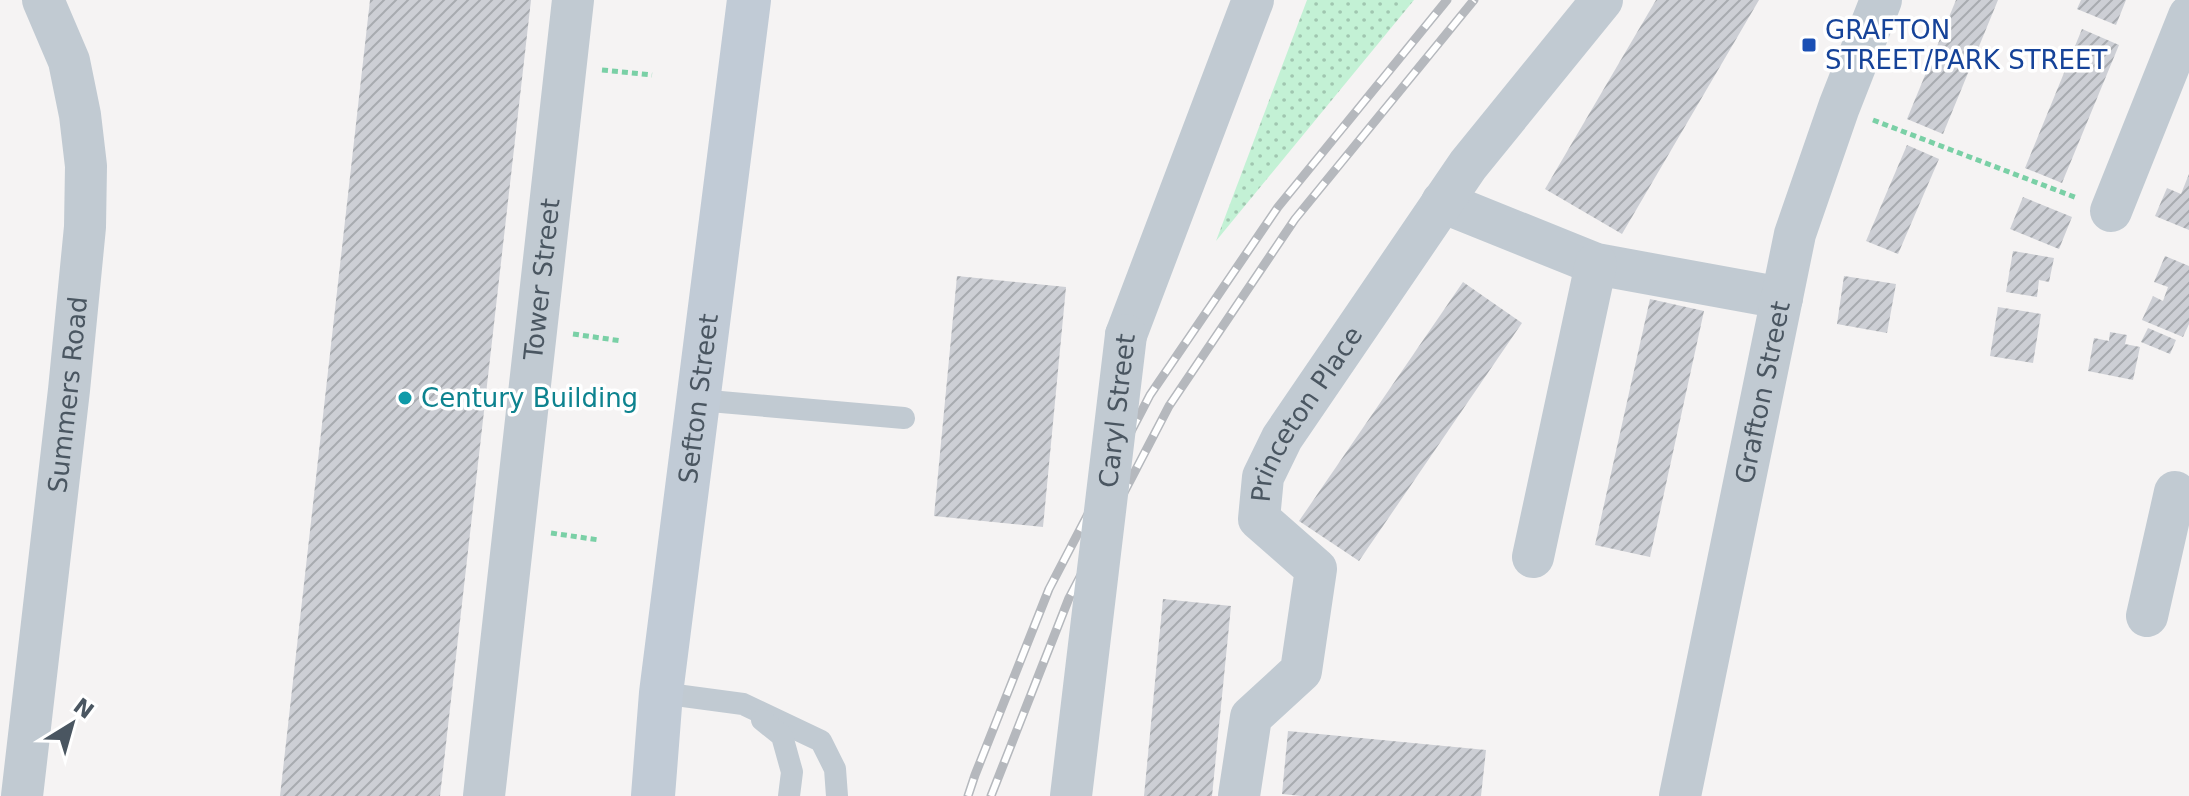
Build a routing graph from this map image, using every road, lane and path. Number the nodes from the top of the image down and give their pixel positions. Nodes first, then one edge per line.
1 (43, 0) edge
2 (573, 0) edge
3 (749, 0) edge
4 (1253, 0) edge
5 (1602, 0) edge
6 (1881, 0) edge
7 (2189, 16) edge
8 (614, 71) dead end
9 (652, 75) dead end
10 (1839, 107) junction
11 (1442, 202) junction
12 (2111, 211) joint
13 (1596, 264) junction
14 (1782, 298) junction
15 (581, 336) dead end
16 (622, 341) dead end
17 (698, 400) junction
18 (904, 418) dead end
19 (2175, 492) dead end
20 (556, 534) dead end
21 (599, 540) dead end
22 (2177, 543) edge
23 (1533, 557) dead end
24 (2147, 616) dead end
25 (661, 693) junction
26 (743, 704) junction
27 (22, 796) edge
28 (484, 796) edge
29 (653, 796) edge
30 (789, 796) edge
31 (837, 796) edge
32 (1071, 796) edge
33 (1239, 796) edge
34 (1680, 796) edge

1 - 27 street, Summers Road
2 - 28 street, Tower Street
3 - 17 street, Sefton Street
4 - 32 street, Caryl Street, bridge
5 - 11 street, Princeton Place
6 - 10 street, Grafton Street
7 - 12 street
8 - 9 path
10 - 12 path
10 - 14 street, Grafton Street
11 - 13 street
11 - 33 street, Princeton Place
13 - 14 street
13 - 23 street
14 - 34 street, Grafton Street
15 - 16 path
17 - 18 lane
17 - 25 street, Sefton Street
19 - 22 street
20 - 21 path
22 - 24 street
25 - 26 lane
25 - 29 street, Sefton Street
26 - 30 lane
26 - 31 lane

